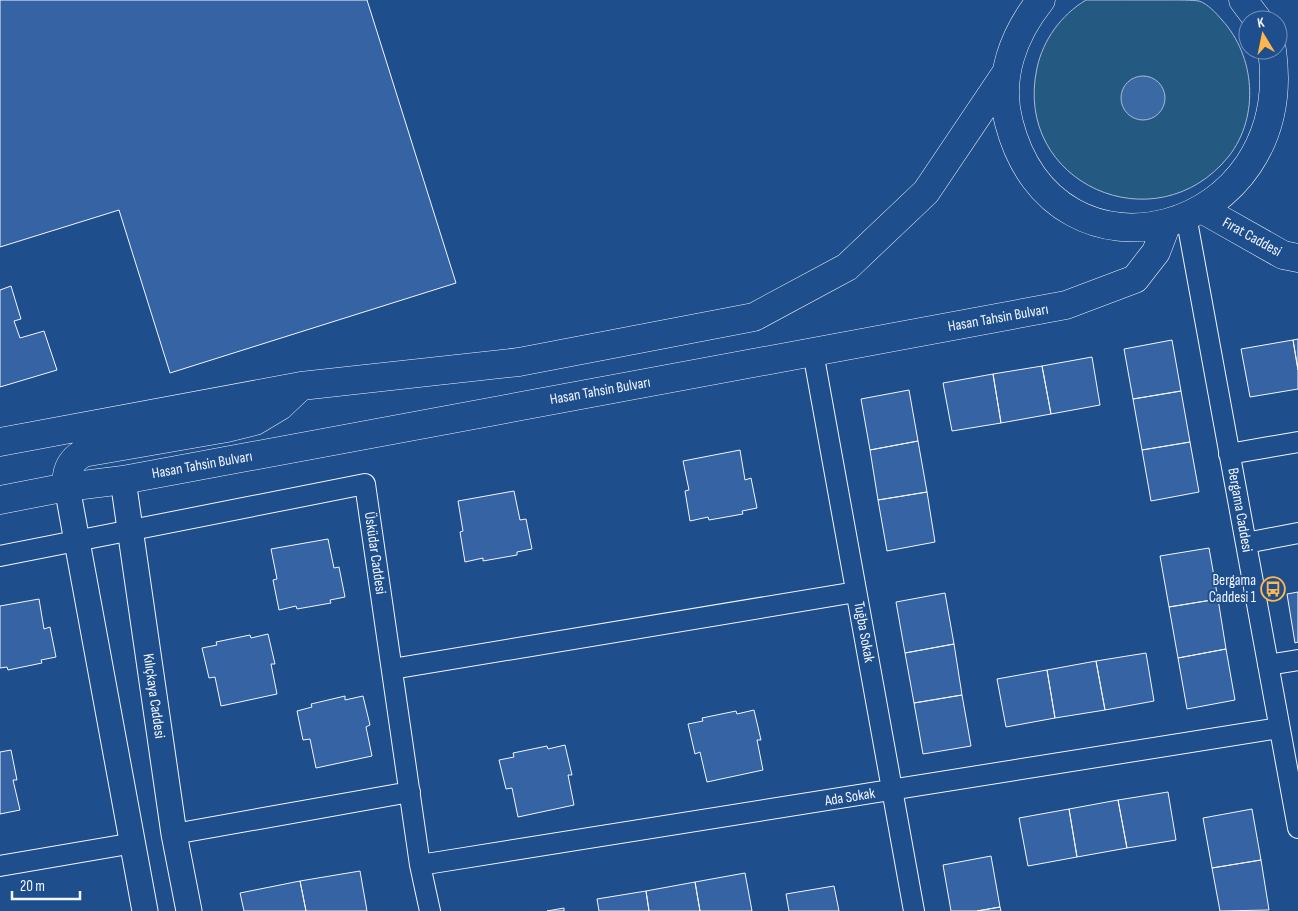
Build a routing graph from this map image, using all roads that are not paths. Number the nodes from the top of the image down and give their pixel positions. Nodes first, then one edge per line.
1 (1034, 5) edge
2 (1275, 60) edge
3 (1285, 60) edge
4 (1298, 71) edge
5 (1006, 73) junction
6 (1186, 220) junction
7 (1298, 258) edge
8 (812, 352) junction
9 (301, 386) junction
10 (0, 442) edge
11 (1298, 442) edge
12 (1230, 454) junction
13 (123, 480) junction
14 (67, 487) junction
15 (0, 500) edge
16 (130, 531) junction
17 (1298, 533) edge
18 (77, 541) junction
19 (1246, 543) junction
20 (0, 556) edge
21 (856, 592) junction
22 (1298, 660) edge
23 (1268, 665) junction
24 (392, 669) junction
25 (1279, 728) junction
26 (1294, 788) edge
27 (892, 790) junction
28 (410, 792) junction
29 (1298, 828) edge
30 (174, 834) junction
31 (134, 842) junction
32 (420, 865) junction
33 (0, 866) edge
34 (145, 911) edge
35 (189, 911) edge
36 (430, 911) edge
37 (914, 911) edge

1 - 5 main road
2 - 6 main road
3 - 4 main road
5 - 6 main road
5 - 9 main road
6 - 7 main road, Fırat Caddesi
6 - 8 main road, Hasan Tahsin Bulvarı
6 - 12 street, Bergama Caddesi
8 - 13 main road, Hasan Tahsin Bulvarı
8 - 21 street, Tuğba Sokak
9 - 10 main road
9 - 14 main road
11 - 12 street
12 - 19 street, Bergama Caddesi
13 - 14 main road, Hasan Tahsin Bulvarı
13 - 16 street, Kılıçkaya Caddesi
14 - 15 main road, Hasan Tahsin Bulvarı
14 - 18 street
16 - 18 street, Üsküdar Caddesi
16 - 24 street, Üsküdar Caddesi
16 - 30 street, Kılıçkaya Caddesi
17 - 19 street
18 - 20 street, Üsküdar Caddesi
18 - 31 street
19 - 23 street, Bergama Caddesi
21 - 24 street
21 - 27 street, Tuğba Sokak
22 - 23 street
23 - 25 street, Bergama Caddesi
24 - 28 street, Üsküdar Caddesi
25 - 26 street, Bergama Caddesi
25 - 27 street, Ada Sokak
26 - 29 street, Bergama Caddesi
27 - 32 street, Ada Sokak
27 - 37 street, Tuğba Sokak
28 - 30 street
28 - 32 street, Üsküdar Caddesi
30 - 35 street, Kılıçkaya Caddesi
31 - 33 street
31 - 34 street
32 - 36 street, Üsküdar Caddesi

